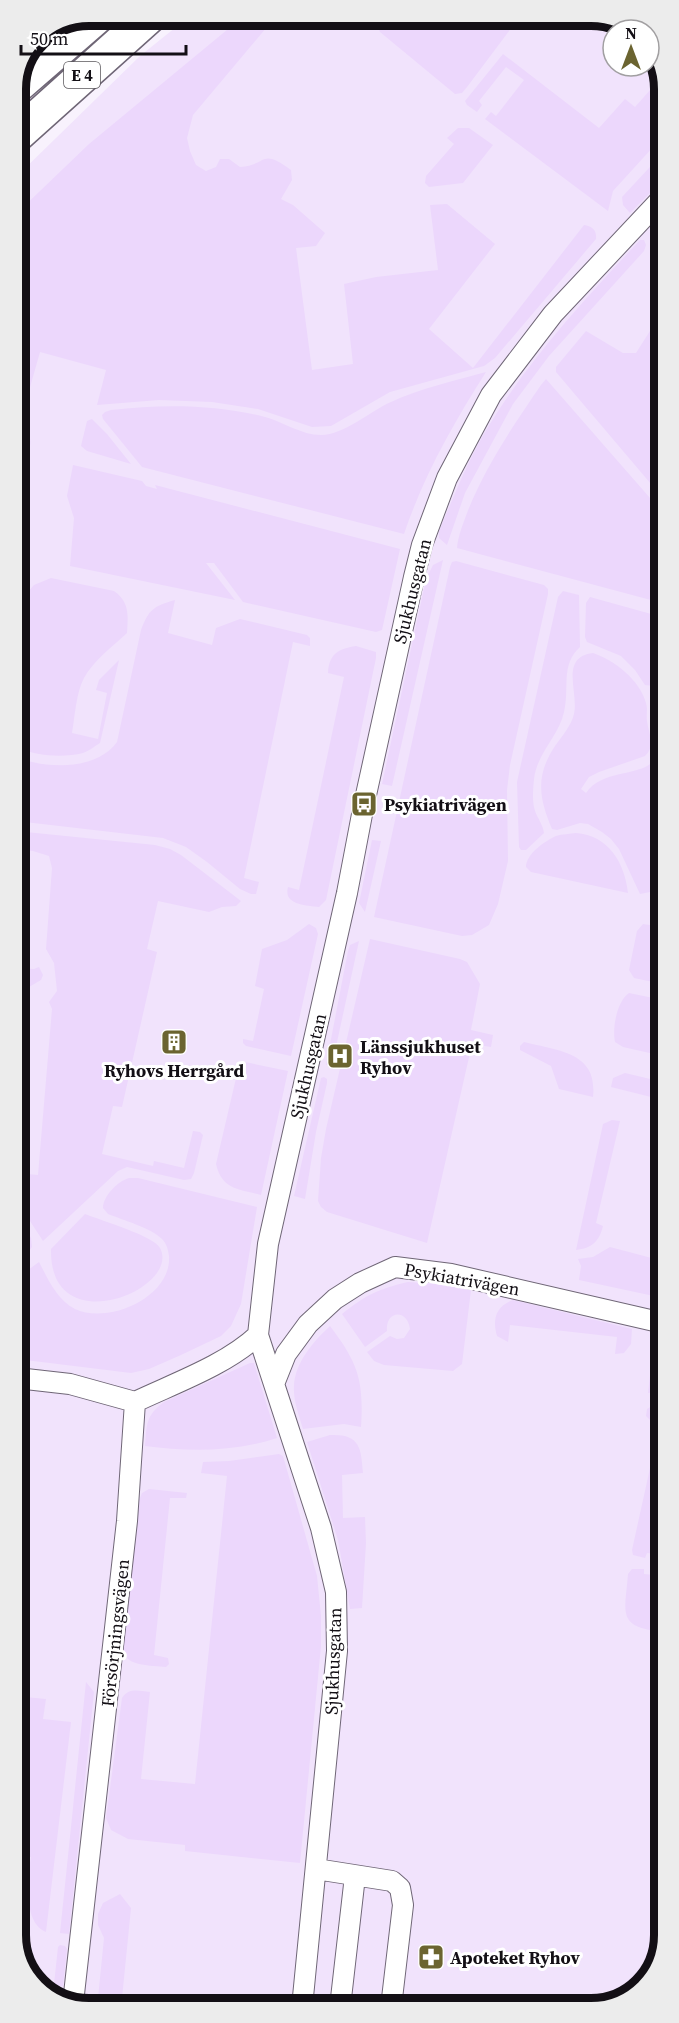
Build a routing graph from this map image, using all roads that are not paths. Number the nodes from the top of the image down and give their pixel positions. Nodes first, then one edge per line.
1 (86, 26) edge
2 (139, 26) edge
3 (27, 78) edge
4 (26, 127) edge
5 (654, 207) edge
6 (654, 1321) edge
7 (258, 1335) junction
8 (26, 1379) edge
9 (274, 1384) junction
10 (135, 1402) junction
11 (316, 1869) junction
12 (355, 1876) junction
13 (73, 1995) edge
14 (303, 1997) edge
15 (341, 1998) edge
16 (392, 1998) edge

1 - 3 highway, E 4
2 - 4 highway, E 4
5 - 7 street, Sjukhusgatan
6 - 9 street, Psykiatrivägen
7 - 9 street, Sjukhusgatan
7 - 10 street
8 - 10 street
9 - 11 street, Sjukhusgatan
10 - 13 street, Försörjningsvägen
11 - 12 street
11 - 14 street, Sjukhusgatan
12 - 15 street
12 - 16 street

